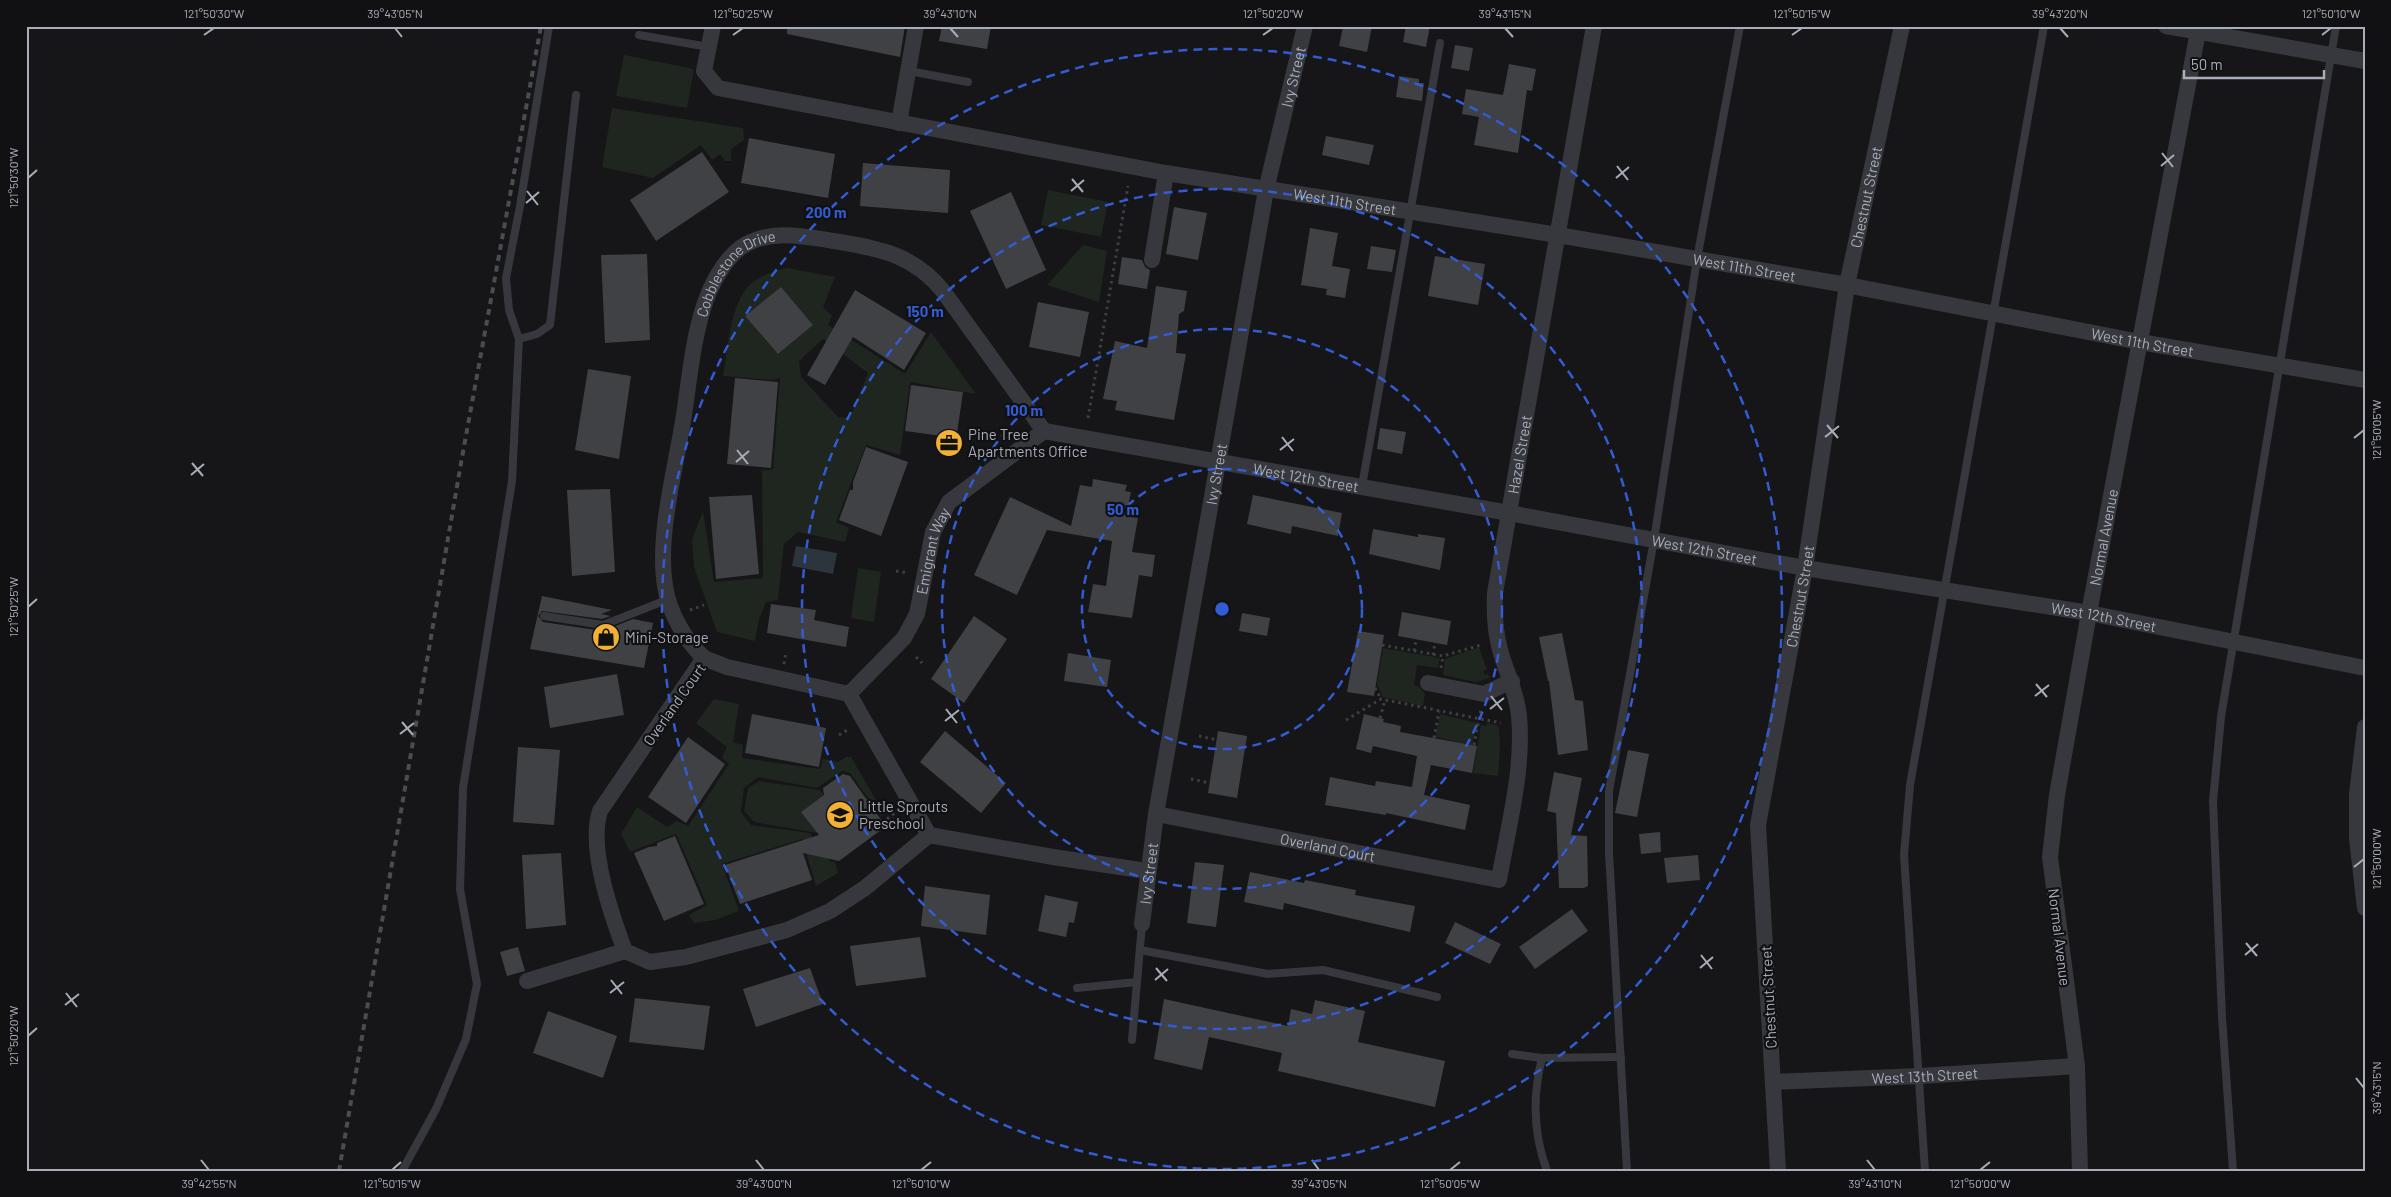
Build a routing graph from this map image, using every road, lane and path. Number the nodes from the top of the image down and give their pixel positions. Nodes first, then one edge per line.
1 (549, 26) edge
2 (713, 26) edge
3 (916, 26) edge
4 (1305, 26) edge
5 (1594, 26) edge
6 (1740, 26) edge
7 (1902, 26) edge
8 (2044, 26) edge
9 (2166, 26) edge
10 (2336, 26) edge
11 (2199, 29) edge
12 (639, 35) dead end
13 (1440, 43) dead end
14 (709, 47) junction
15 (2331, 55) junction
16 (2365, 61) edge
17 (908, 71) junction
18 (968, 82) dead end
19 (576, 95) dead end
20 (900, 123) junction
21 (1166, 173) junction
22 (1128, 186) dead end
23 (1266, 190) junction
24 (1410, 212) junction
25 (1558, 235) junction
26 (1697, 259) junction
27 (1152, 260) dead end
28 (1847, 285) junction
29 (1994, 314) junction
30 (519, 339) junction
31 (2140, 342) junction
32 (2280, 366) junction
33 (2365, 380) edge
34 (1088, 418) dead end
35 (1044, 431) junction
36 (1219, 461) junction
37 (1362, 486) junction
38 (1509, 513) junction
39 (1654, 540) junction
40 (1805, 568) junction
41 (896, 571) dead end
42 (910, 574) dead end
43 (1946, 590) junction
44 (669, 599) junction
45 (704, 605) dead end
46 (690, 610) dead end
47 (2089, 613) junction
48 (544, 616) dead end
49 (1416, 640) dead end
50 (2235, 642) junction
51 (1435, 643) dead end
52 (1382, 645) dead end
53 (1480, 645) dead end
54 (1414, 651) junction
55 (786, 652) dead end
56 (1433, 655) junction
57 (916, 657) dead end
58 (704, 658) junction
59 (922, 663) dead end
60 (784, 666) dead end
61 (2365, 668) edge
62 (1512, 681) junction
63 (1428, 683) dead end
64 (1375, 688) dead end
65 (849, 694) junction
66 (1383, 700) junction
67 (1439, 711) junction
68 (1380, 718) dead end
69 (1479, 718) junction
70 (1346, 720) dead end
71 (1501, 723) dead end
72 (2365, 727) edge
73 (850, 728) dead end
74 (839, 735) dead end
75 (1199, 736) dead end
76 (1434, 738) dead end
77 (1217, 740) dead end
78 (1474, 745) dead end
79 (1191, 780) dead end
80 (1210, 783) dead end
81 (898, 810) dead end
82 (1156, 814) junction
83 (886, 819) dead end
84 (929, 835) junction
85 (1147, 870) junction
86 (1499, 880) joint
87 (2365, 908) edge
88 (1142, 924) joint
89 (1140, 950) junction
90 (625, 951) junction
91 (528, 980) dead end
92 (1137, 982) junction
93 (1077, 988) dead end
94 (1436, 996) dead end
95 (1132, 1040) dead end
96 (1512, 1054) dead end
97 (1621, 1057) junction
98 (1542, 1058) junction
99 (2076, 1066) junction
100 (1920, 1076) junction
101 (1773, 1082) junction
102 (402, 1171) edge
103 (1547, 1171) edge
104 (1627, 1171) edge
105 (1778, 1171) edge
106 (1925, 1171) edge
107 (2080, 1171) edge
108 (2233, 1171) edge

1 - 30 lane
2 - 14 street
3 - 17 street
4 - 23 street, Ivy Street
5 - 25 street, Hazel Street
6 - 26 lane
7 - 28 street, Chestnut Street
8 - 29 lane
9 - 11 street
10 - 15 lane
11 - 15 street
11 - 31 street, Normal Avenue
12 - 14 lane
13 - 24 lane
14 - 20 street, West 11th Street
15 - 16 street
15 - 32 lane
17 - 18 lane
17 - 20 street
19 - 30 lane
20 - 21 street, West 11th Street
21 - 23 street, West 11th Street
21 - 27 street
22 - 34 path
23 - 24 street, West 11th Street
23 - 36 street, Ivy Street
24 - 25 street, West 11th Street
24 - 37 lane
25 - 26 street, West 11th Street
25 - 38 street, Hazel Street
26 - 28 street, West 11th Street
26 - 39 lane
28 - 29 street, West 11th Street
28 - 40 street, Chestnut Street
29 - 31 street, West 11th Street
29 - 43 lane
30 - 102 lane
31 - 32 street, West 11th Street
31 - 47 street, Normal Avenue
32 - 33 street, West 11th Street
32 - 50 lane
35 - 36 street, West 12th Street
35 - 44 street, Cobblestone Drive
35 - 65 street, Emigrant Way
36 - 37 street, West 12th Street
36 - 82 street, Ivy Street
37 - 38 street, West 12th Street
38 - 39 street, West 12th Street
38 - 62 street, Hazel Street
39 - 40 street, West 12th Street
39 - 97 lane
40 - 43 street, West 12th Street
40 - 101 street, Chestnut Street
41 - 42 path
43 - 47 street, West 12th Street
43 - 100 lane
44 - 48 lane
44 - 58 street, Cobblestone Drive
45 - 46 path
47 - 50 street, West 12th Street
47 - 99 street, Normal Avenue
49 - 54 path
50 - 61 street, West 12th Street
50 - 108 lane
51 - 56 path
52 - 54 path
53 - 56 path
54 - 56 path
55 - 60 path
57 - 59 path
58 - 65 street, Overland Court
58 - 90 street, Overland Court
62 - 63 street
62 - 86 street, Hazel Street
64 - 66 path
65 - 84 street
66 - 67 path
66 - 68 path
66 - 70 path
67 - 69 path
67 - 76 path
69 - 71 path
69 - 78 path
72 - 87 street
73 - 74 path
75 - 77 path
79 - 80 path
81 - 83 path
82 - 85 street, Ivy Street
82 - 86 street, Overland Court
84 - 85 street
84 - 90 street
85 - 88 street, Ivy Street
88 - 89 lane
89 - 92 lane
89 - 94 lane
90 - 91 street
92 - 93 lane
92 - 95 lane
96 - 98 lane
97 - 98 lane
97 - 104 lane
98 - 103 lane
99 - 100 street, West 13th Street
99 - 107 street, Normal Avenue
100 - 101 street, West 13th Street
100 - 106 lane
101 - 105 street, Chestnut Street

